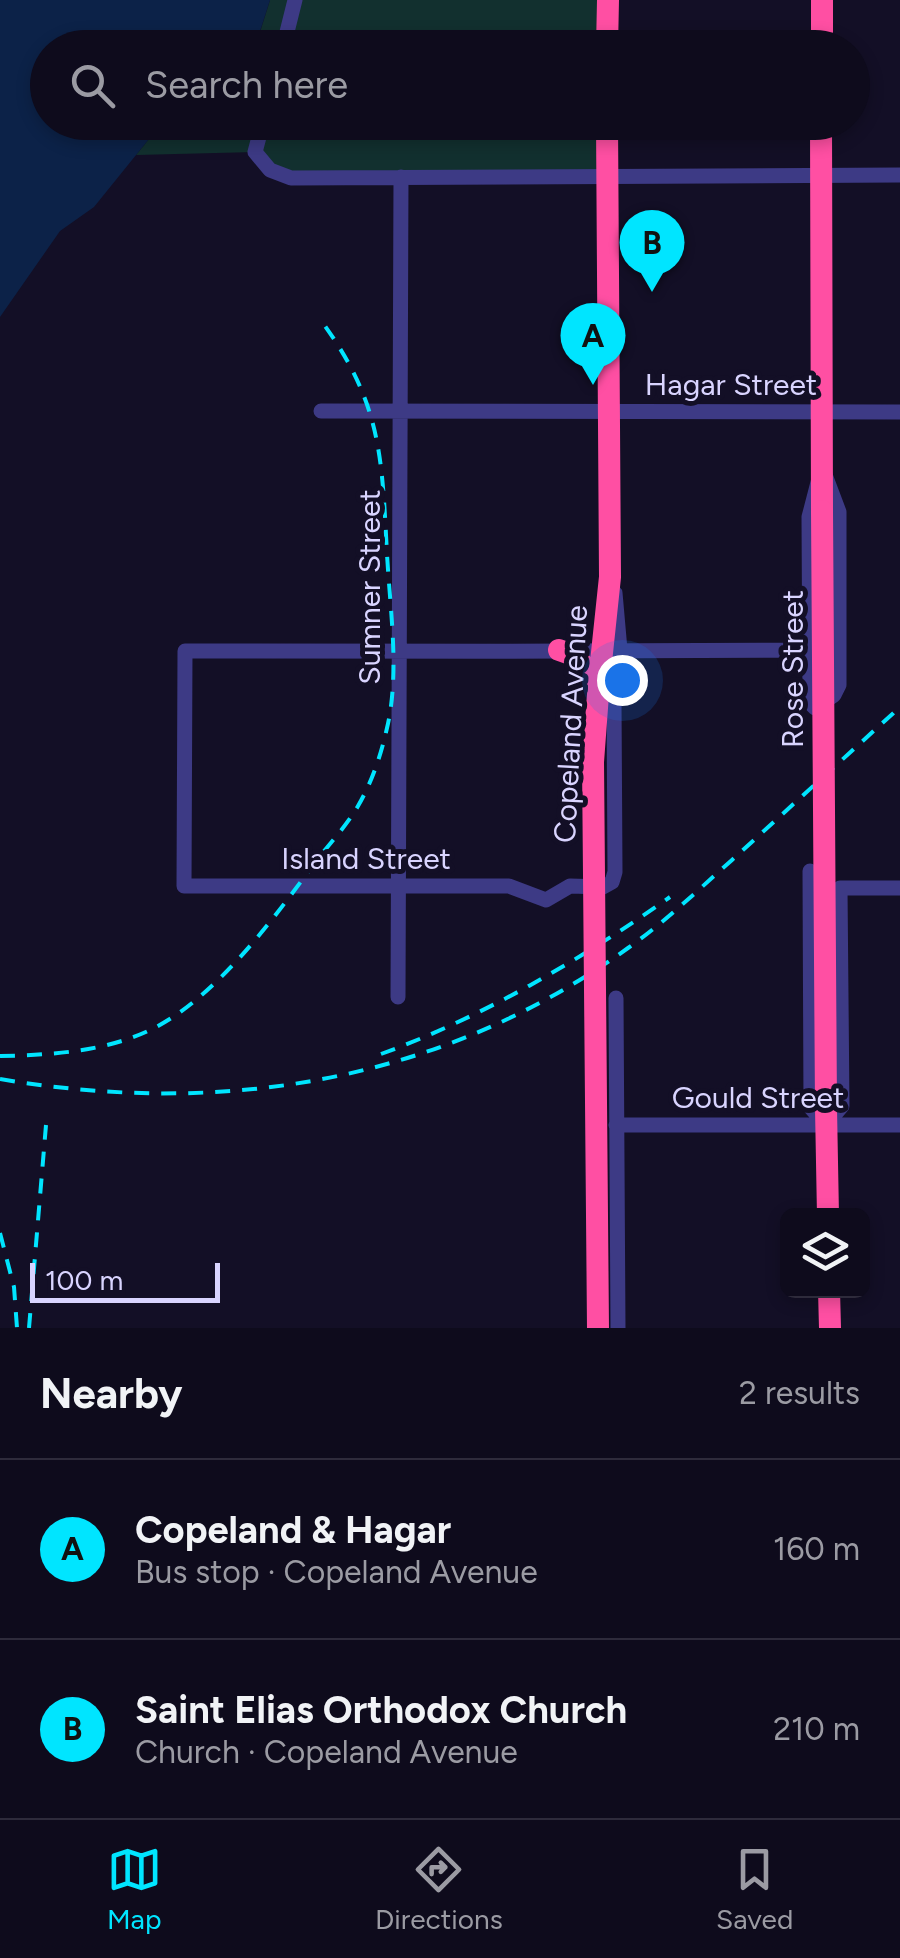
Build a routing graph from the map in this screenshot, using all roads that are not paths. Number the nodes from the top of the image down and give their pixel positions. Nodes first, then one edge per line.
1 (295, 0) edge
2 (608, 0) edge
3 (822, 0) edge
4 (287, 30) edge
5 (608, 30) edge
6 (822, 30) edge
7 (258, 140) edge
8 (607, 140) edge
9 (821, 140) edge
10 (900, 175) edge
11 (607, 176) junction
12 (821, 176) junction
13 (401, 178) junction
14 (321, 410) dead end
15 (399, 411) junction
16 (608, 412) junction
17 (900, 412) edge
18 (822, 413) junction
19 (822, 467) junction
20 (397, 650) junction
21 (559, 650) junction
22 (612, 650) junction
23 (810, 650) junction
24 (598, 681) junction
25 (810, 871) dead end
26 (396, 887) junction
27 (900, 888) edge
28 (398, 997) dead end
29 (616, 998) dead end
30 (826, 1117) junction
31 (616, 1125) junction
32 (900, 1125) edge
33 (828, 1208) edge
34 (829, 1298) edge
35 (598, 1328) edge
36 (618, 1328) edge
37 (830, 1328) edge

1 - 4 street
2 - 5 highway
3 - 6 highway
7 - 13 street
8 - 11 highway, Copeland Avenue
9 - 12 highway, Rose Street
10 - 12 street
11 - 12 street
11 - 13 street
11 - 16 highway, Copeland Avenue
12 - 18 highway, Rose Street
13 - 15 street, Sumner Street
14 - 15 street, Hagar Street
15 - 16 street, Hagar Street
15 - 20 street, Sumner Street
16 - 18 street, Hagar Street
16 - 22 highway, Copeland Avenue
17 - 18 street, Hagar Street
18 - 19 highway, Rose Street
19 - 23 street
19 - 23 street
19 - 30 highway, Rose Street, bridge
20 - 21 street
20 - 26 street, Sumner Street
20 - 26 street, Island Street
21 - 22 street
21 - 24 highway
22 - 23 street
22 - 24 highway, Copeland Avenue
22 - 26 street, Island Street
24 - 35 highway, Copeland Avenue, bridge
25 - 30 street
26 - 28 street, Sumner Street
27 - 30 street
29 - 31 street
30 - 31 street, Gould Street
30 - 32 street, Gould Street
30 - 33 highway, Rose Street
31 - 36 street
34 - 37 highway

